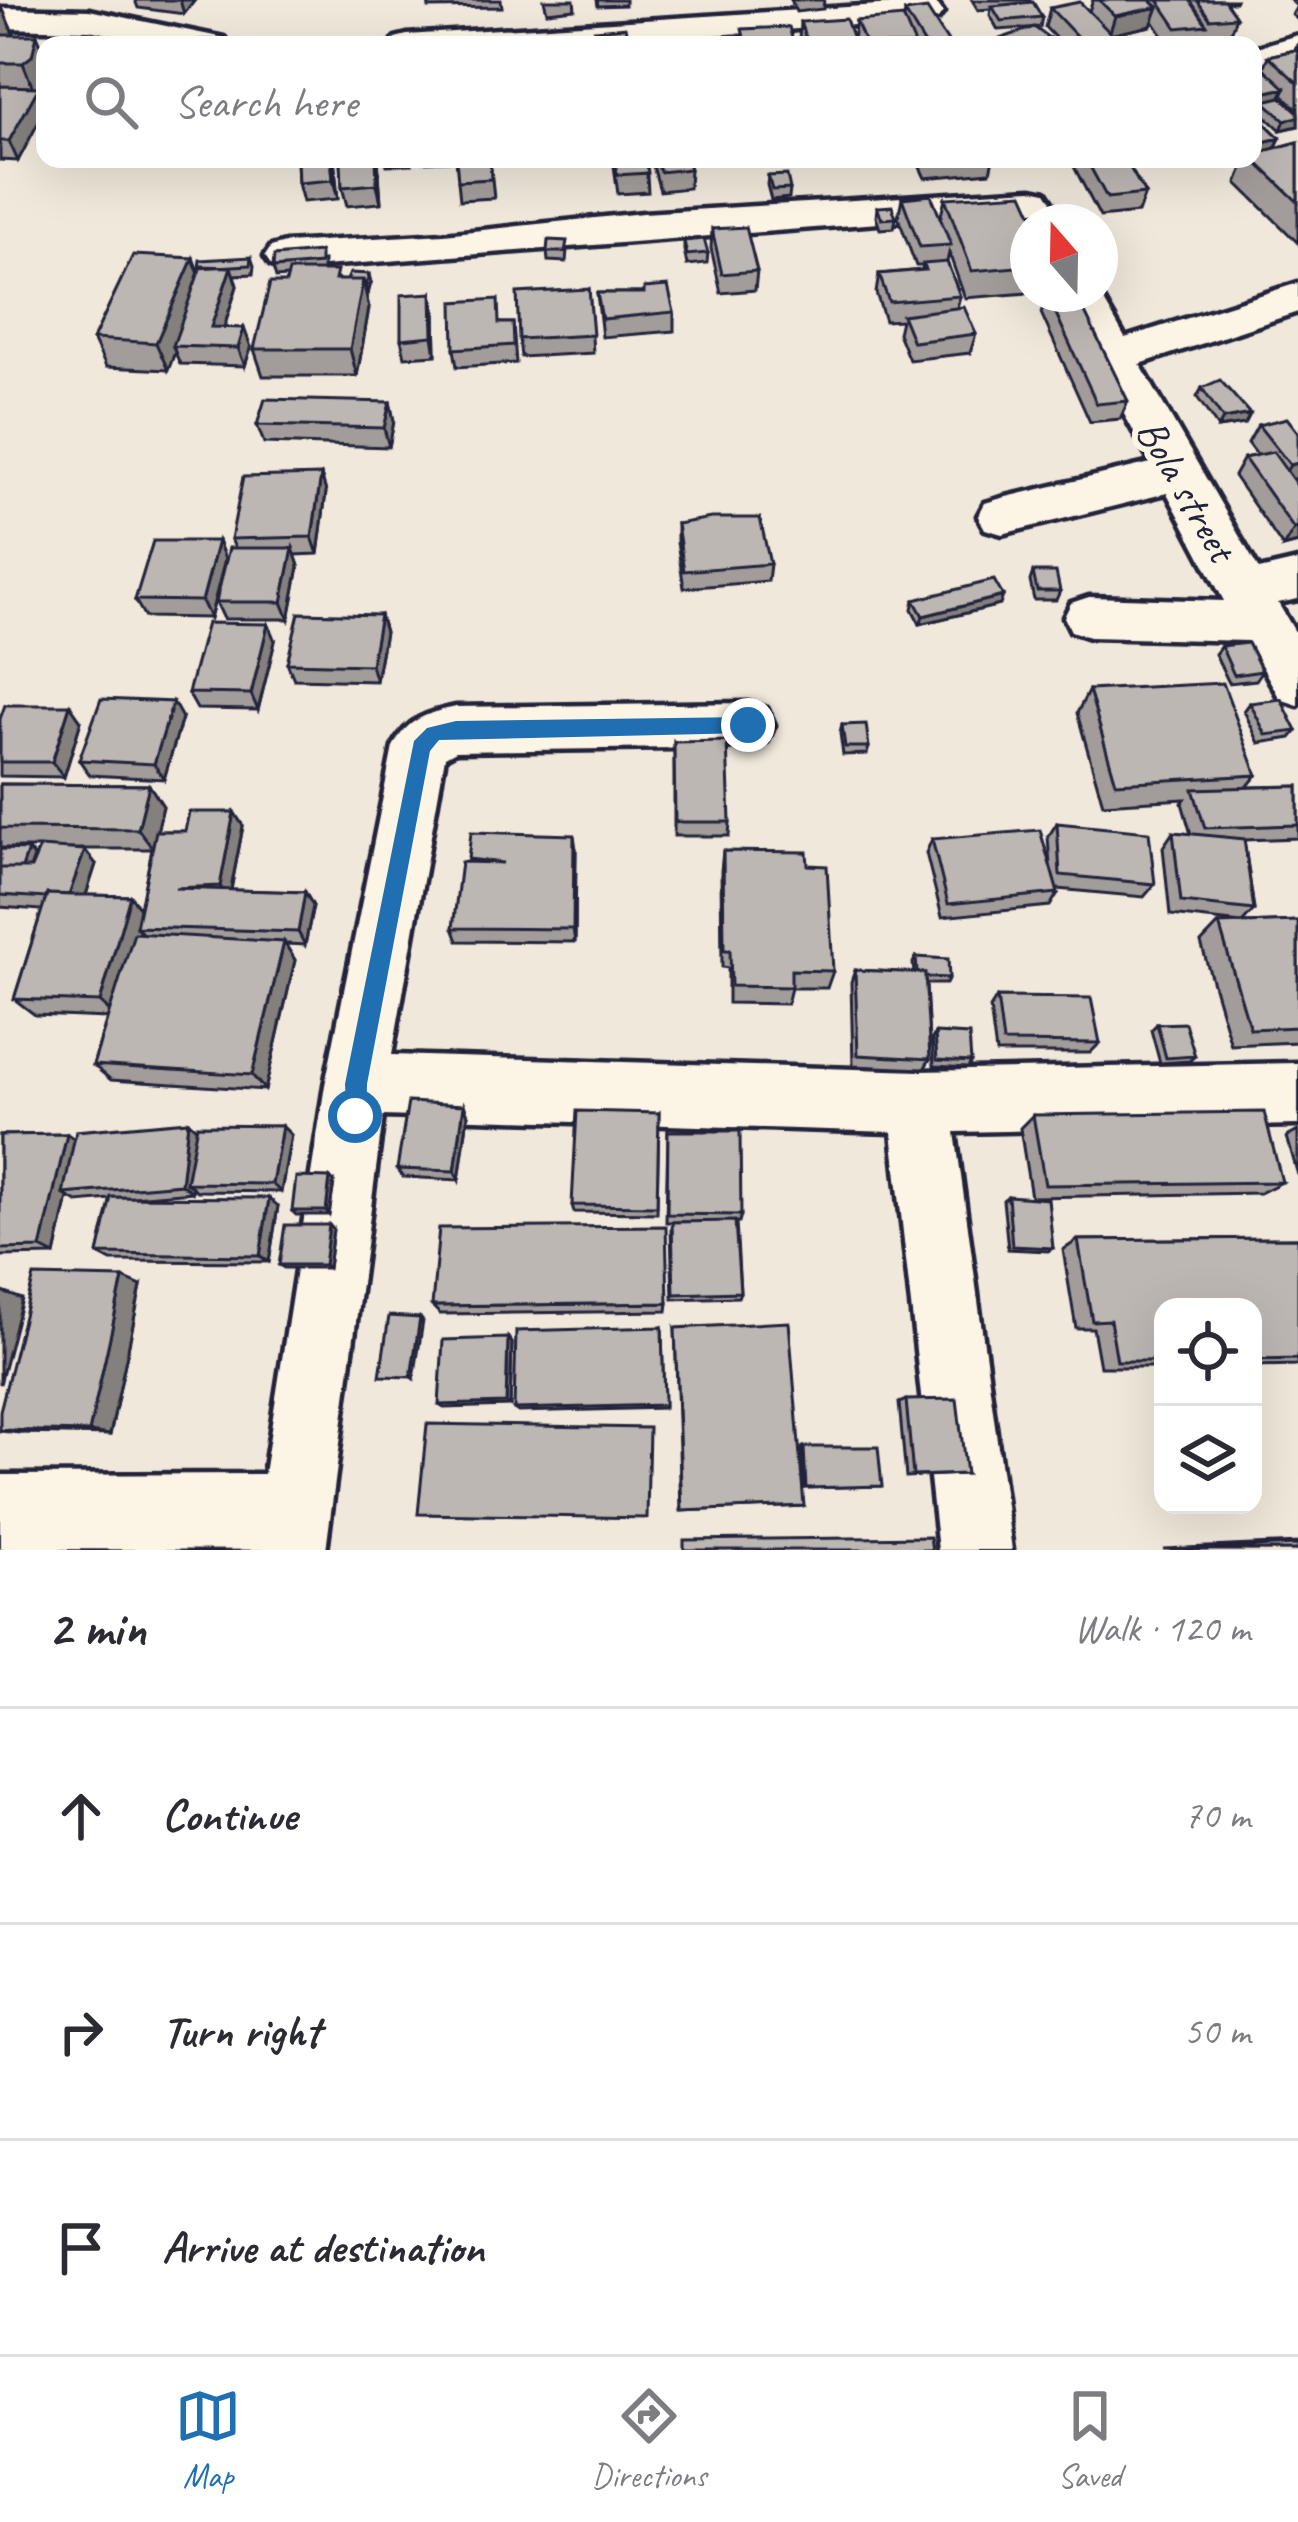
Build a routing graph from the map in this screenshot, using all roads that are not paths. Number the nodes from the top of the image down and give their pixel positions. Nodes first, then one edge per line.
1 (924, 6) edge
2 (0, 18) edge
3 (145, 36) edge
4 (526, 36) edge
5 (940, 36) edge
6 (1298, 45) edge
7 (1262, 56) edge
8 (1015, 168) edge
9 (1033, 204) edge
10 (1010, 212) edge
11 (285, 256) edge
12 (1298, 297) edge
13 (1088, 312) edge
14 (1111, 358) junction
15 (1176, 473) junction
16 (1002, 516) dead end
17 (1298, 580) edge
18 (1253, 607) junction
19 (1089, 617) dead end
20 (1298, 684) edge
21 (748, 725) dead end
22 (356, 1084) junction
23 (1298, 1094) edge
24 (920, 1102) junction
25 (0, 1512) edge
26 (291, 1530) edge
27 (975, 1550) edge

1 - 4 street
1 - 5 street
2 - 3 street
6 - 7 street
8 - 9 street
10 - 11 street
12 - 14 street
13 - 14 street, Bola street
14 - 15 street, Bola street
15 - 16 street
15 - 18 street, Bola street
17 - 18 street
18 - 19 street
18 - 20 street, Bola street
21 - 22 street
22 - 24 street
22 - 26 street
23 - 24 street
24 - 27 street
25 - 26 street

